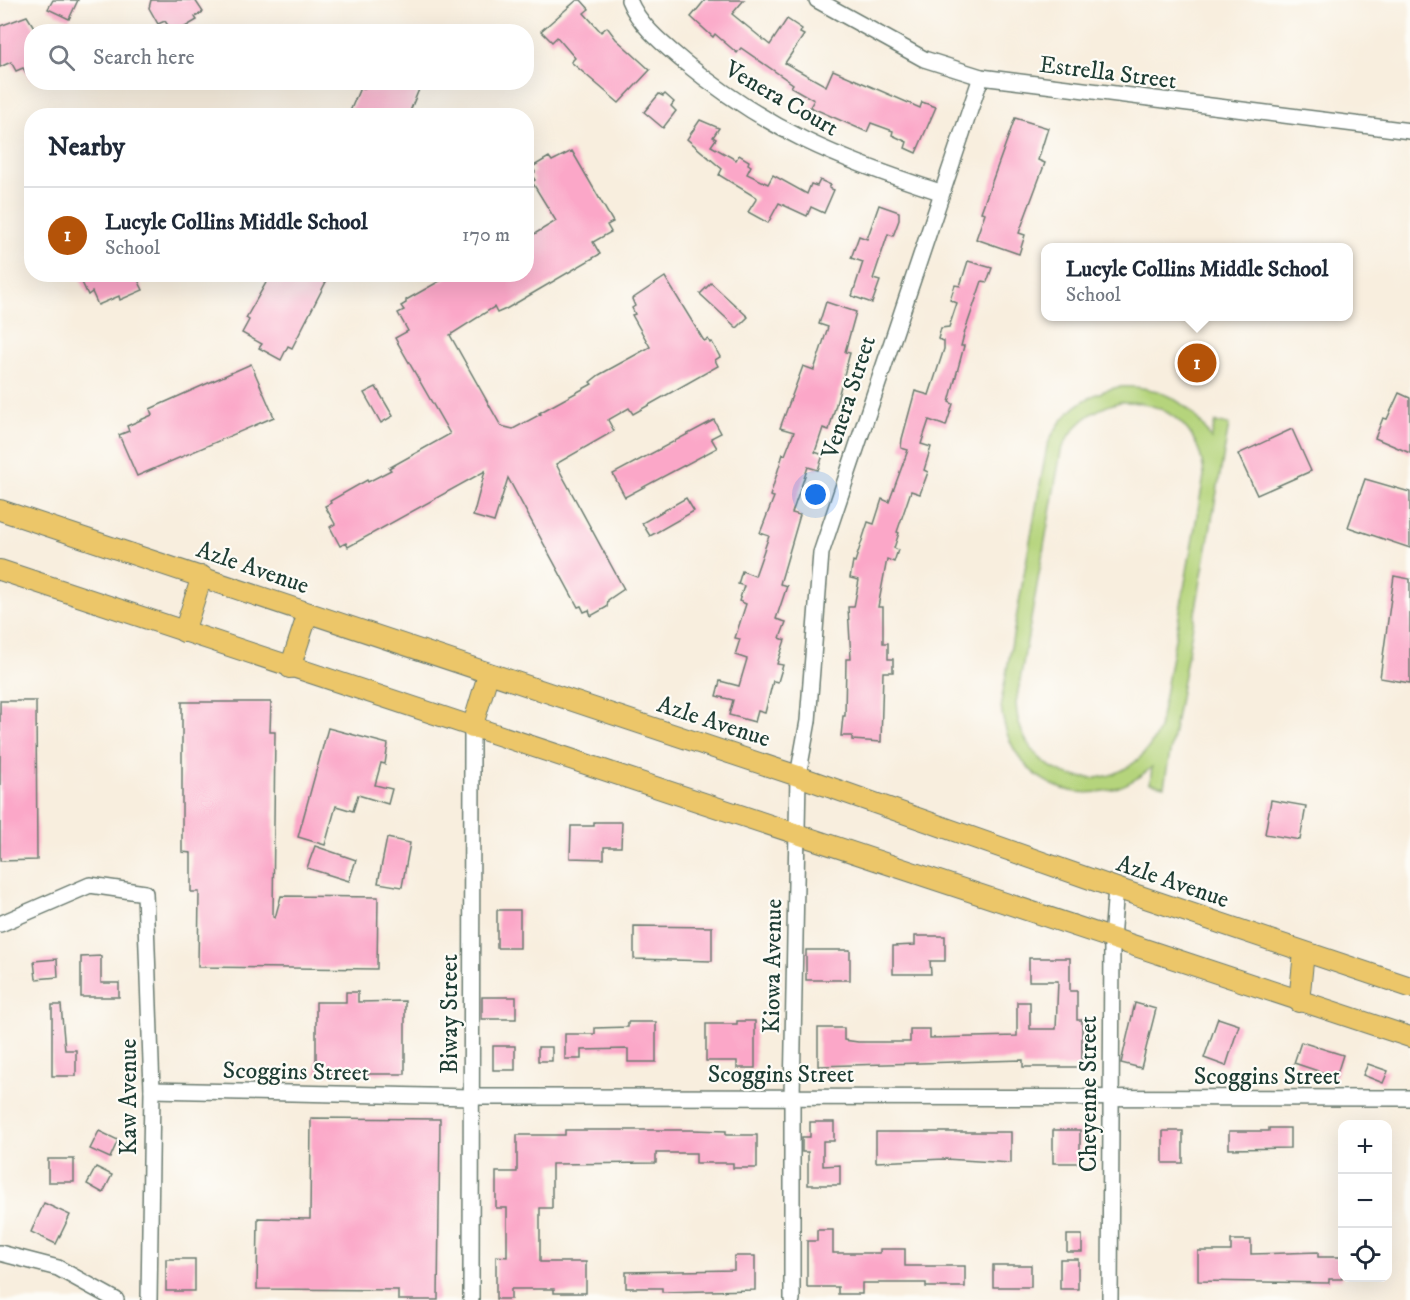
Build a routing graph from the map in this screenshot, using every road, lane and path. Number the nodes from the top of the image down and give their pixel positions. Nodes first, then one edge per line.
1 (629, 0) edge
2 (817, 0) edge
3 (981, 77) junction
4 (1410, 132) edge
5 (940, 192) junction
6 (0, 510) edge
7 (0, 570) edge
8 (202, 576) junction
9 (308, 613) junction
10 (184, 632) junction
11 (290, 668) junction
12 (488, 675) junction
13 (472, 728) junction
14 (798, 776) junction
15 (796, 833) junction
16 (1116, 888) junction
17 (0, 924) edge
18 (1112, 939) junction
19 (1304, 952) junction
20 (1410, 987) edge
21 (1299, 1002) junction
22 (1410, 1037) edge
23 (152, 1090) junction
24 (792, 1096) junction
25 (471, 1097) junction
26 (1110, 1098) junction
27 (1410, 1098) edge
28 (0, 1253) edge
29 (116, 1300) edge
30 (149, 1300) edge
31 (471, 1300) edge
32 (792, 1300) edge
33 (1110, 1300) edge

1 - 5 street, Venera Court
2 - 3 street, Estrella Street
3 - 4 street, Estrella Street
3 - 5 street, Venera Street
5 - 14 street, Venera Street
6 - 8 main road, Azle Avenue
7 - 10 main road
8 - 9 main road, Azle Avenue
8 - 10 main road
9 - 11 main road
9 - 12 main road, Azle Avenue
10 - 11 main road
11 - 13 main road
12 - 13 main road
12 - 14 main road, Azle Avenue
13 - 15 main road
13 - 25 street, Biway Street
14 - 15 street, Kiowa Avenue
14 - 16 main road, Azle Avenue
15 - 18 main road
15 - 24 street, Kiowa Avenue
16 - 18 street, Cheyenne Street
16 - 19 main road, Azle Avenue
17 - 23 street, Kaw Avenue
18 - 21 main road
18 - 26 street, Cheyenne Street
19 - 20 main road, Azle Avenue
19 - 21 main road
21 - 22 main road
23 - 25 street, Scoggins Street
23 - 30 street, Kaw Avenue
24 - 25 street, Scoggins Street
24 - 26 street, Scoggins Street
24 - 32 street, Kiowa Avenue
25 - 31 street, Biway Street
26 - 27 street, Scoggins Street
26 - 33 street, Cheyenne Street
28 - 29 street

